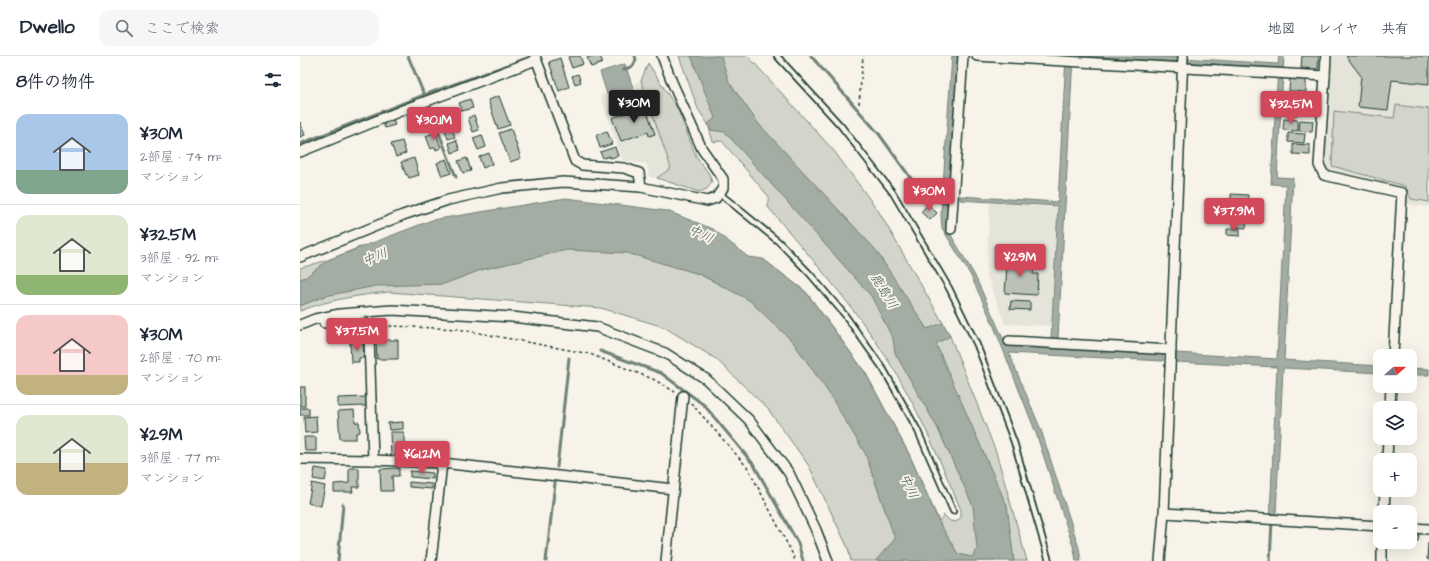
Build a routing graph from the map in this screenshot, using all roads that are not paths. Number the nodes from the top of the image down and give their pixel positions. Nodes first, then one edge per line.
1 (662, 56) edge
2 (777, 56) edge
3 (963, 56) edge
4 (977, 56) edge
5 (1183, 56) edge
6 (1326, 56) edge
7 (536, 58) edge
8 (1183, 68) junction
9 (1325, 76) junction
10 (300, 152) edge
11 (641, 186) junction
12 (720, 193) junction
13 (951, 229) dead end
14 (300, 257) edge
15 (300, 325) edge
16 (1009, 341) dead end
17 (1393, 349) edge
18 (1171, 350) junction
19 (683, 396) road end
20 (300, 458) edge
21 (373, 460) junction
22 (442, 463) junction
23 (673, 489) junction
24 (953, 511) dead end
25 (1164, 513) junction
26 (1373, 526) edge
27 (1417, 529) edge
28 (1429, 530) edge
29 (1382, 549) edge
30 (431, 561) edge
31 (666, 561) edge
32 (828, 561) edge
33 (1049, 561) edge
34 (1160, 561) edge
35 (1382, 561) edge

1 - 12 street
2 - 33 lane
3 - 13 street
4 - 8 street
5 - 8 street
6 - 9 street
7 - 10 street
7 - 11 street
8 - 9 street
8 - 18 street
9 - 17 street
11 - 12 street
11 - 14 street
12 - 24 lane
15 - 21 street
15 - 32 street
16 - 18 street
18 - 25 street
19 - 23 street
20 - 21 street
21 - 22 street
22 - 23 street
22 - 30 street
23 - 31 street
25 - 26 street
25 - 34 street
27 - 28 street
29 - 35 street

